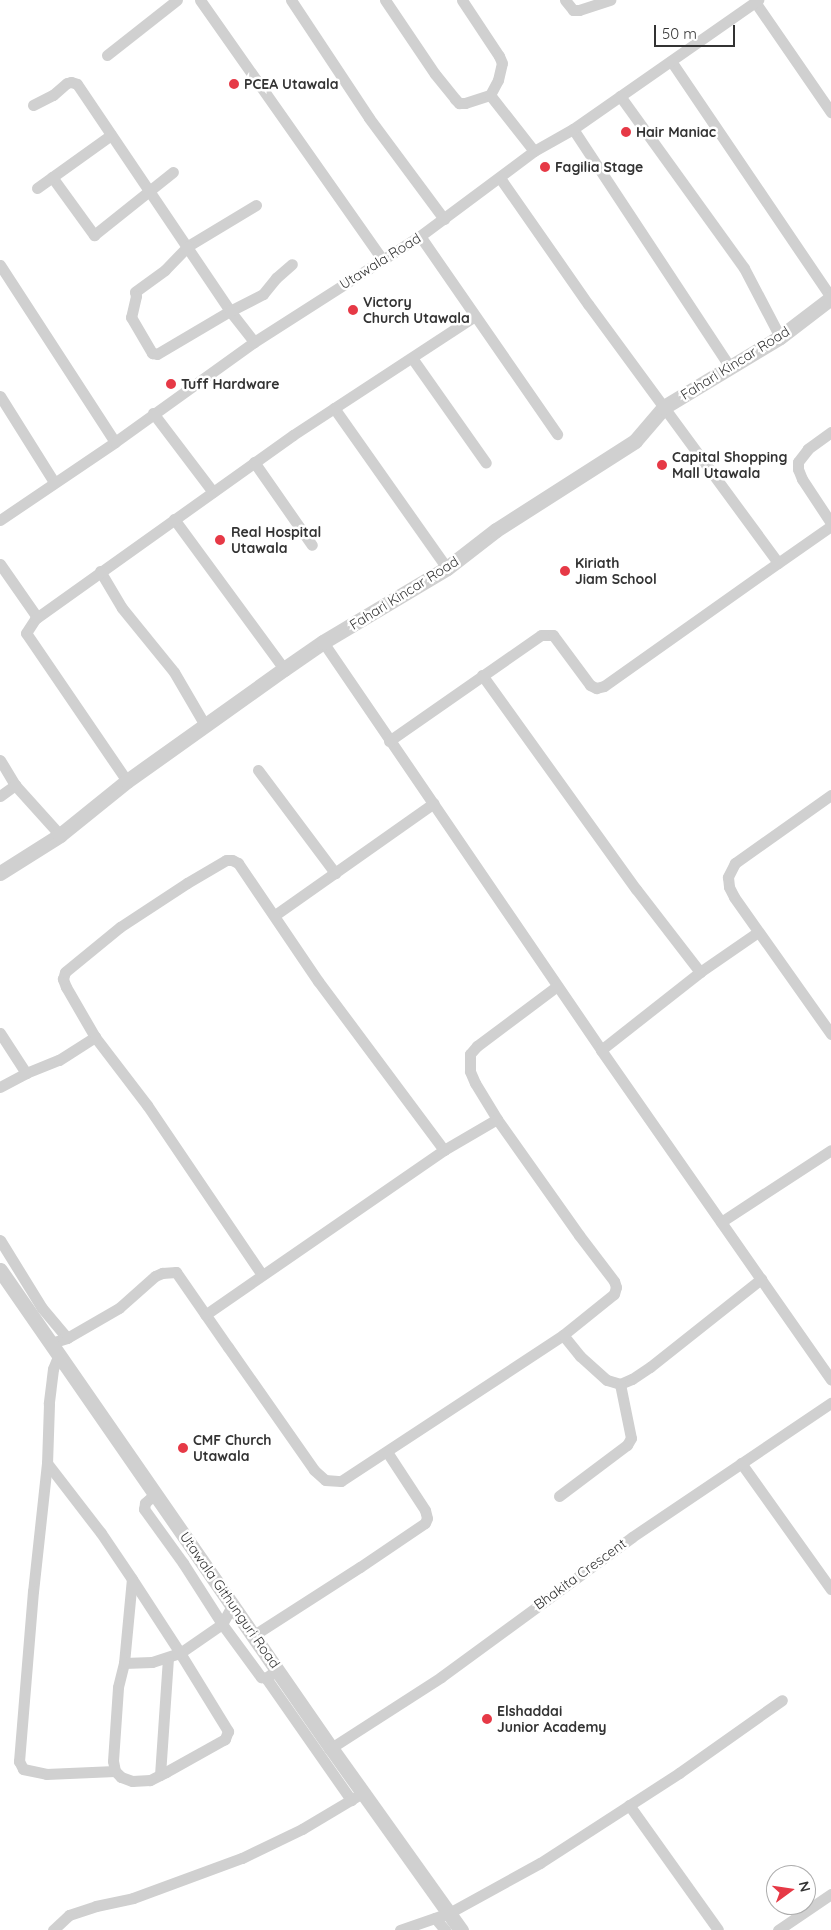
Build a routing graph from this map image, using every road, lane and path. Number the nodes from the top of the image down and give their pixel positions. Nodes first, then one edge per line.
1 (177, 0) edge
2 (200, 0) edge
3 (292, 0) edge
4 (385, 0) edge
5 (462, 0) edge
6 (565, 0) edge
7 (610, 0) edge
8 (757, 1) edge
9 (107, 55) dead end
10 (671, 61) junction
11 (490, 95) junction
12 (620, 96) junction
13 (34, 104) dead end
14 (831, 112) edge
15 (573, 129) junction
16 (111, 135) junction
17 (534, 150) junction
18 (173, 172) dead end
19 (52, 177) junction
20 (500, 178) junction
21 (37, 188) dead end
22 (149, 189) junction
23 (256, 205) dead end
24 (444, 219) junction
25 (420, 236) junction
26 (188, 246) junction
27 (382, 259) junction
28 (292, 264) dead end
29 (0, 265) edge
30 (831, 297) edge
31 (230, 310) junction
32 (475, 316) junction
33 (780, 337) junction
34 (254, 342) junction
35 (412, 358) junction
36 (730, 367) junction
37 (0, 396) edge
38 (664, 407) junction
39 (334, 408) junction
40 (153, 413) junction
41 (831, 432) edge
42 (557, 434) dead end
43 (115, 442) junction
44 (254, 462) junction
45 (486, 463) dead end
46 (54, 482) junction
47 (213, 492) junction
48 (174, 519) junction
49 (0, 520) edge
50 (831, 525) edge
51 (312, 545) dead end
52 (778, 563) junction
53 (0, 564) edge
54 (447, 568) junction
55 (100, 571) junction
56 (37, 617) junction
57 (323, 642) junction
58 (284, 669) junction
59 (482, 676) junction
60 (205, 724) junction
61 (389, 741) junction
62 (0, 760) edge
63 (258, 770) dead end
64 (127, 780) junction
65 (16, 785) junction
66 (831, 795) edge
67 (0, 796) edge
68 (434, 804) junction
69 (60, 835) junction
70 (0, 873) edge
71 (335, 873) junction
72 (275, 915) junction
73 (758, 932) junction
74 (700, 972) junction
75 (556, 987) junction
76 (0, 1032) edge
77 (831, 1034) edge
78 (95, 1037) junction
79 (601, 1050) junction
80 (26, 1072) junction
81 (0, 1087) edge
82 (497, 1119) junction
83 (444, 1150) junction
84 (831, 1150) edge
85 (721, 1222) junction
86 (0, 1240) edge
87 (0, 1270) edge
88 (262, 1275) junction
89 (761, 1279) junction
90 (36, 1311) junction
91 (206, 1315) junction
92 (563, 1336) junction
93 (68, 1338) junction
94 (55, 1348) junction
95 (831, 1380) edge
96 (620, 1384) junction
97 (831, 1403) edge
98 (387, 1452) junction
99 (48, 1463) junction
100 (741, 1463) junction
101 (156, 1493) junction
102 (559, 1496) dead end
103 (197, 1553) junction
104 (183, 1563) junction
105 (132, 1580) junction
106 (831, 1589) edge
107 (233, 1604) junction
108 (222, 1624) junction
109 (254, 1635) junction
110 (180, 1653) junction
111 (168, 1658) junction
112 (124, 1663) junction
113 (272, 1674) junction
114 (782, 1700) dead end
115 (332, 1748) junction
116 (115, 1771) junction
117 (160, 1775) junction
118 (358, 1796) junction
119 (629, 1806) junction
120 (831, 1894) edge
121 (442, 1915) junction
122 (53, 1930) edge
123 (400, 1930) edge
124 (445, 1930) edge
125 (461, 1930) edge
126 (718, 1930) edge
127 (778, 1930) edge

1 - 9 street
2 - 27 street
3 - 24 street
4 - 11 street
5 - 11 street
6 - 7 street
8 - 10 street, Utawala Road
8 - 14 street
10 - 12 street, Utawala Road
10 - 30 street
11 - 17 street
12 - 15 street, Utawala Road
12 - 33 street
13 - 16 street
15 - 17 street, Utawala Road
15 - 36 street
16 - 19 street
16 - 22 street
17 - 20 street, Utawala Road
18 - 22 street
19 - 21 street
19 - 22 street
20 - 24 street, Utawala Road
20 - 38 street
22 - 26 street
23 - 26 street
24 - 25 street, Utawala Road
25 - 27 street, Utawala Road
25 - 32 street
26 - 31 street
26 - 31 street
27 - 34 street, Utawala Road
28 - 31 street
29 - 43 street
30 - 33 street, Fahari Kincar Road
31 - 34 street
32 - 35 street
32 - 42 street
33 - 36 street, Fahari Kincar Road
34 - 40 street, Utawala Road
35 - 39 street
35 - 45 street
36 - 38 street, Fahari Kincar Road
37 - 46 street
38 - 52 street
38 - 54 street, Fahari Kincar Road
39 - 44 street
39 - 54 street
40 - 43 street, Utawala Road
40 - 47 street
41 - 50 street
43 - 46 street, Utawala Road
44 - 47 street
44 - 51 street
46 - 49 street, Utawala Road
47 - 48 street
48 - 55 street
48 - 58 street
50 - 52 street
52 - 59 street
53 - 56 street
54 - 57 street, Fahari Kincar Road
55 - 56 street
55 - 60 street
56 - 64 street
57 - 58 street, Fahari Kincar Road
57 - 61 street
58 - 60 street, Fahari Kincar Road
59 - 61 street
59 - 74 street
60 - 64 street, Fahari Kincar Road
61 - 68 street
62 - 65 street
63 - 71 street
64 - 69 street, Fahari Kincar Road
65 - 67 street
65 - 69 street
66 - 73 street
68 - 71 street
68 - 75 street
69 - 70 street, Fahari Kincar Road
71 - 72 street
72 - 78 street
72 - 83 street
73 - 74 street
73 - 77 street
74 - 79 street
75 - 79 street
75 - 82 street
76 - 80 street
78 - 80 street
78 - 88 street
79 - 85 street
80 - 81 street
82 - 83 street
82 - 92 street
83 - 88 street
84 - 85 street
85 - 89 street
86 - 90 street
87 - 90 street, Utawala Githunguri Road
88 - 91 street
89 - 95 street
89 - 96 street
90 - 93 street
90 - 94 street, Utawala Githunguri Road
91 - 93 street
91 - 98 street
92 - 96 street
92 - 98 street
93 - 94 street
94 - 99 street
94 - 101 street, Utawala Githunguri Road
96 - 102 street
97 - 100 street, Bhakita Crescent
98 - 109 street
99 - 105 street
99 - 116 street
100 - 106 street
100 - 115 street, Bhakita Crescent
101 - 103 street, Utawala Githunguri Road
101 - 104 street
103 - 104 street
103 - 107 street, Utawala Githunguri Road
104 - 108 street
105 - 110 street
105 - 112 street
107 - 108 street
107 - 109 street, Utawala Githunguri Road
108 - 110 street
108 - 113 street
109 - 113 street, Utawala Githunguri Road
110 - 111 street
110 - 117 street
111 - 112 street
111 - 117 street
112 - 116 street
113 - 115 street, Utawala Githunguri Road
113 - 118 street
114 - 119 street
115 - 118 street, Utawala Githunguri Road
116 - 117 street
118 - 121 street, Utawala Githunguri Road
118 - 122 street
119 - 121 street
119 - 126 street
120 - 127 street
121 - 123 street
121 - 124 street
121 - 125 street, Utawala Githunguri Road

